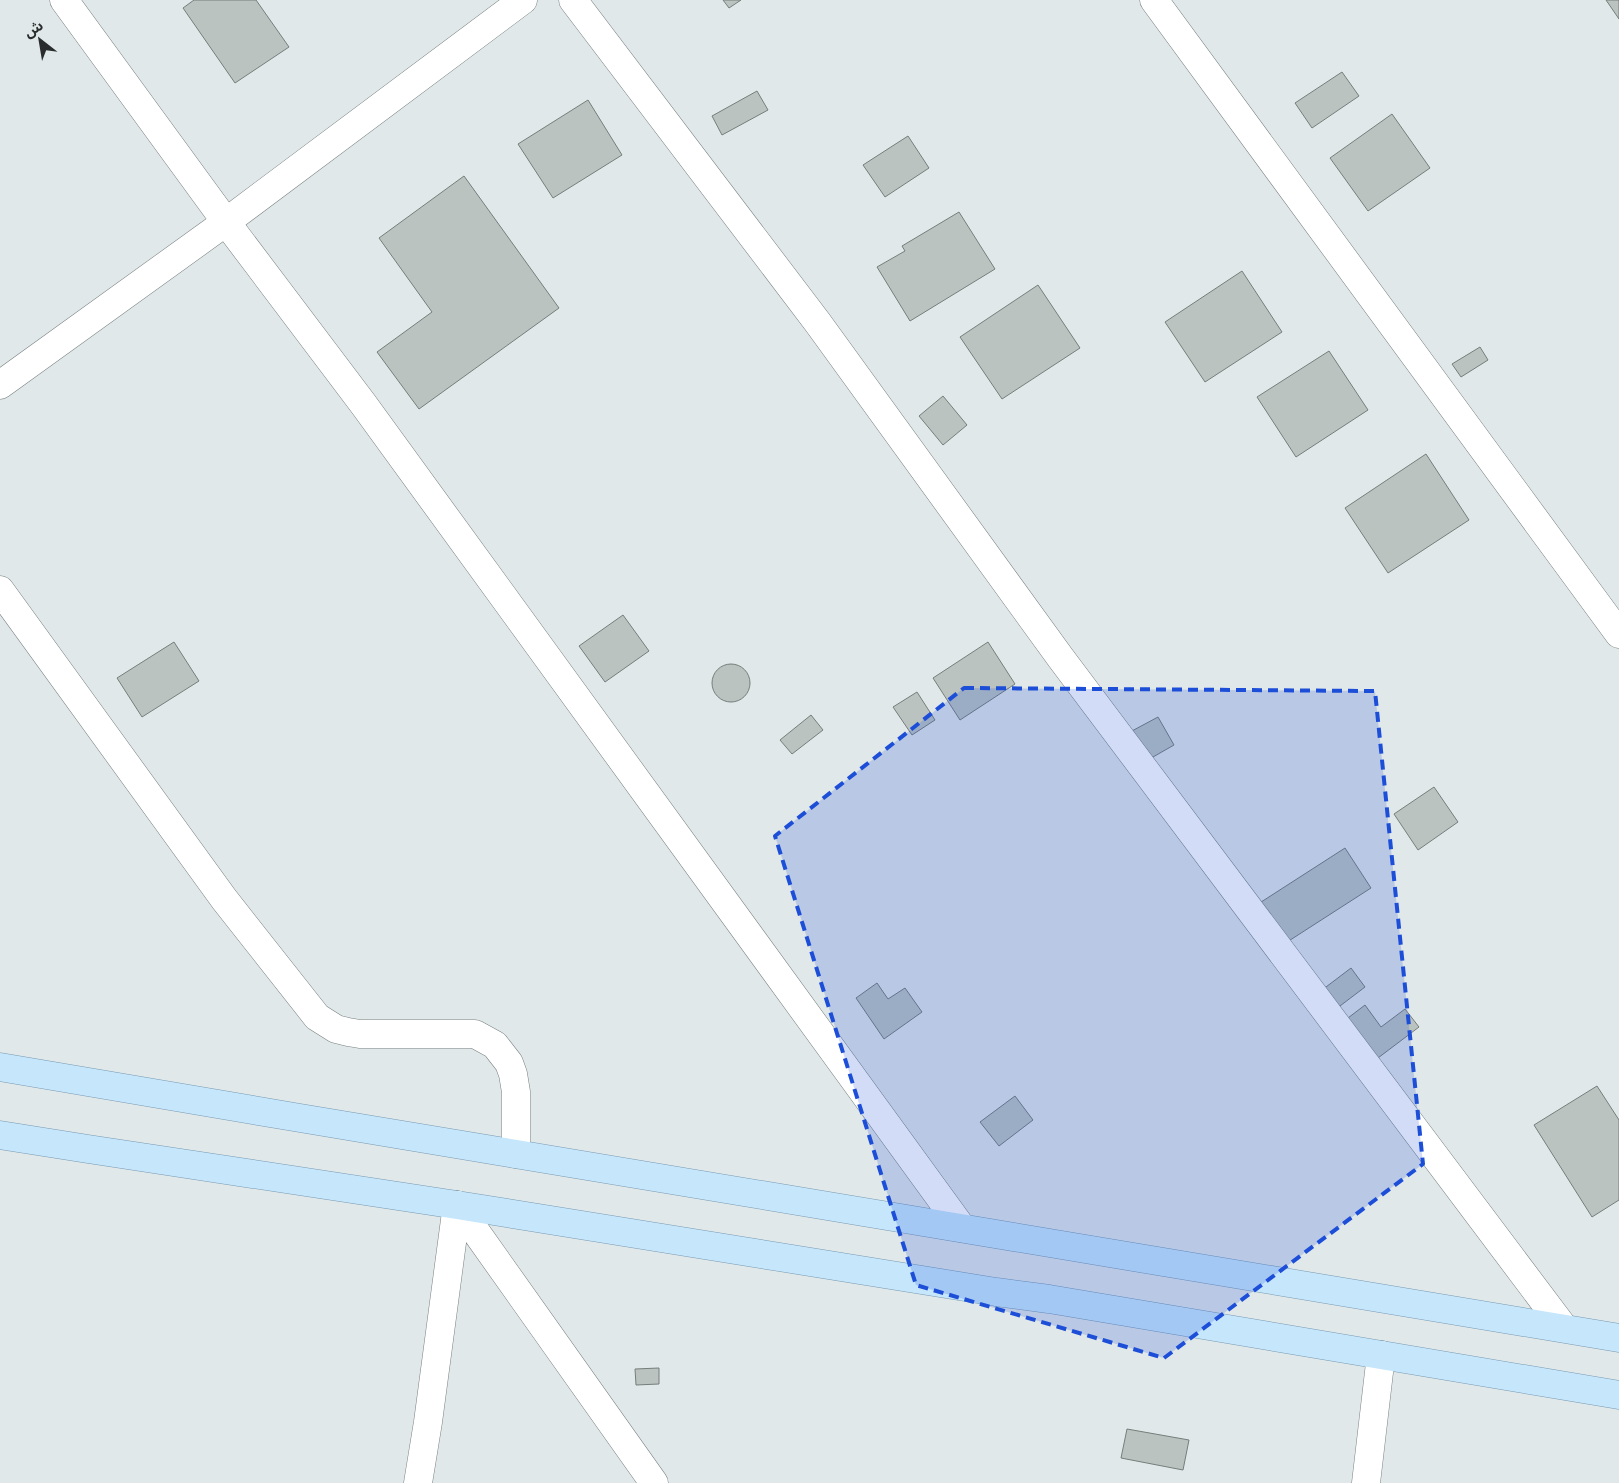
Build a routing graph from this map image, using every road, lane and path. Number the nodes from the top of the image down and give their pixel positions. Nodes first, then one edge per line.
1 (64, 0) edge
2 (523, 0) edge
3 (573, 0) edge
4 (1154, 0) edge
5 (226, 222) junction
6 (0, 385) edge
7 (0, 590) edge
8 (1619, 634) edge
9 (0, 1067) edge
10 (0, 1135) edge
11 (516, 1154) junction
12 (457, 1204) junction
13 (962, 1228) junction
14 (1564, 1328) junction
15 (1619, 1338) edge
16 (1381, 1355) junction
17 (1619, 1395) edge
18 (418, 1483) edge
19 (654, 1483) edge
20 (1366, 1483) edge

1 - 5 street
2 - 5 street
3 - 14 street
4 - 8 street
5 - 6 street
5 - 13 street
7 - 11 street
9 - 11 main road
10 - 12 main road
11 - 13 main road
12 - 16 main road
12 - 18 street
12 - 19 street
13 - 14 main road
14 - 15 main road
16 - 17 main road
16 - 20 street

